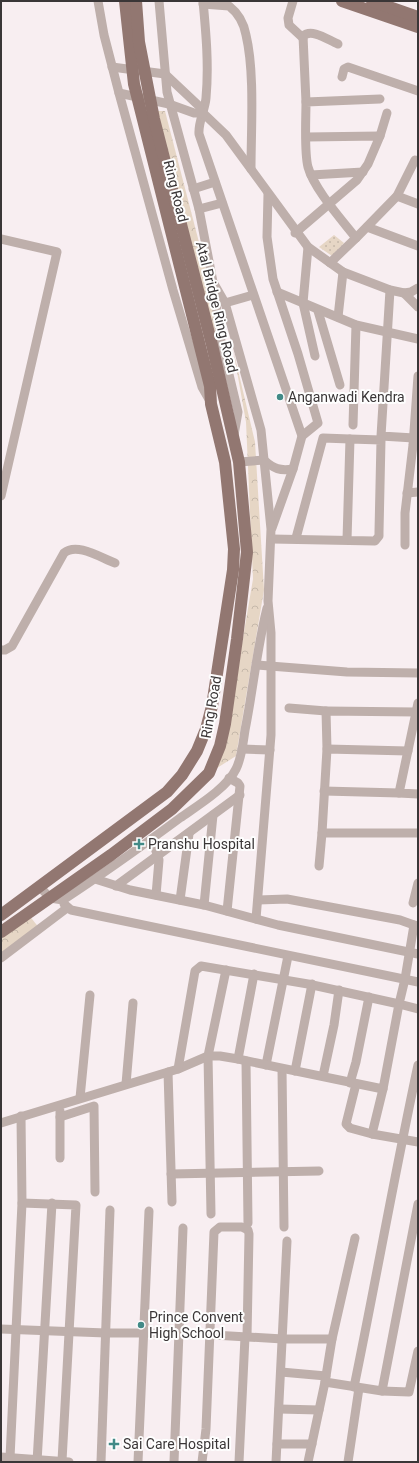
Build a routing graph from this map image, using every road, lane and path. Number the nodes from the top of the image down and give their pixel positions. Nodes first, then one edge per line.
1 (98, 1) edge
2 (125, 1) edge
3 (136, 1) edge
4 (159, 1) edge
5 (293, 1) edge
6 (342, 1) edge
7 (372, 1) edge
8 (203, 3) edge
9 (418, 17) edge
10 (418, 27) edge
11 (302, 38) junction
12 (338, 44) dead end
13 (112, 67) junction
14 (165, 74) junction
15 (342, 77) dead end
16 (418, 91) edge
17 (119, 93) junction
18 (380, 99) dead end
19 (306, 102) junction
20 (169, 104) junction
21 (387, 113) dead end
22 (203, 114) junction
23 (380, 136) junction
24 (307, 137) junction
25 (418, 161) edge
26 (251, 169) junction
27 (363, 172) junction
28 (311, 175) junction
29 (215, 182) junction
30 (193, 189) junction
31 (268, 194) junction
32 (397, 196) junction
33 (222, 203) junction
34 (329, 204) junction
35 (418, 204) edge
36 (199, 209) junction
37 (367, 227) junction
38 (295, 232) junction
39 (356, 238) junction
40 (1, 239) edge
41 (418, 246) edge
42 (308, 247) junction
43 (330, 263) junction
44 (343, 272) junction
45 (213, 282) junction
46 (418, 288) edge
47 (390, 290) junction
48 (277, 292) junction
49 (404, 293) junction
50 (253, 295) junction
51 (225, 303) junction
52 (303, 303) junction
53 (418, 307) edge
54 (318, 311) junction
55 (338, 317) junction
56 (356, 325) junction
57 (388, 332) junction
58 (418, 339) edge
59 (315, 356) dead end
60 (418, 376) edge
61 (340, 385) dead end
62 (215, 386) junction
63 (211, 404) junction
64 (352, 424) dead end
65 (302, 436) junction
66 (233, 437) junction
67 (414, 438) junction
68 (350, 439) junction
69 (264, 460) junction
70 (238, 462) junction
71 (293, 469) junction
72 (418, 492) edge
73 (407, 493) junction
74 (1, 496) edge
75 (272, 534) junction
76 (296, 538) junction
77 (347, 540) junction
78 (405, 545) dead end
79 (115, 563) dead end
80 (268, 601) junction
81 (1, 650) edge
82 (256, 665) junction
83 (271, 666) junction
84 (418, 673) edge
85 (418, 702) edge
86 (289, 708) dead end
87 (326, 710) junction
88 (416, 712) junction
89 (242, 749) junction
90 (327, 749) junction
91 (270, 750) junction
92 (408, 750) junction
93 (209, 773) junction
94 (229, 778) junction
95 (222, 785) junction
96 (324, 791) junction
97 (399, 793) junction
98 (418, 794) edge
99 (240, 795) junction
100 (214, 814) junction
101 (322, 833) junction
102 (418, 833) edge
103 (189, 834) junction
104 (152, 839) junction
105 (158, 855) junction
106 (319, 866) dead end
107 (95, 879) junction
108 (418, 883) edge
109 (116, 886) junction
110 (40, 887) junction
111 (156, 895) junction
112 (50, 898) junction
113 (180, 900) junction
114 (258, 900) junction
115 (413, 903) dead end
116 (65, 904) junction
117 (204, 905) junction
118 (227, 911) junction
119 (1, 914) edge
120 (256, 919) junction
121 (416, 925) edge
122 (1, 932) edge
123 (414, 953) edge
124 (288, 956) junction
125 (1, 958) edge
126 (226, 970) junction
127 (254, 974) junction
128 (283, 979) junction
129 (405, 979) junction
130 (418, 982) edge
131 (312, 984) junction
132 (339, 990) junction
133 (90, 995) dead end
134 (369, 997) junction
135 (133, 1003) dead end
136 (399, 1004) junction
137 (418, 1009) edge
138 (208, 1056) junction
139 (242, 1060) junction
140 (266, 1065) junction
141 (418, 1065) edge
142 (178, 1069) junction
143 (282, 1069) junction
144 (295, 1071) junction
145 (168, 1072) junction
146 (323, 1076) junction
147 (126, 1084) junction
148 (353, 1084) junction
149 (382, 1089) junction
150 (94, 1094) junction
151 (80, 1098) junction
152 (60, 1104) junction
153 (94, 1106) junction
154 (21, 1116) junction
155 (60, 1117) junction
156 (1, 1123) edge
157 (372, 1134) junction
158 (402, 1139) junction
159 (418, 1142) edge
160 (60, 1158) dead end
161 (319, 1171) dead end
162 (247, 1172) junction
163 (283, 1172) junction
164 (210, 1173) junction
165 (171, 1174) junction
166 (95, 1192) dead end
167 (172, 1202) dead end
168 (22, 1203) junction
169 (52, 1203) junction
170 (418, 1204) edge
171 (110, 1210) dead end
172 (149, 1211) dead end
173 (211, 1214) dead end
174 (248, 1223) dead end
175 (284, 1227) dead end
176 (183, 1228) dead end
177 (355, 1238) dead end
178 (287, 1240) dead end
179 (1, 1330) edge
180 (15, 1330) junction
181 (46, 1330) junction
182 (70, 1331) junction
183 (106, 1333) junction
184 (179, 1333) junction
185 (143, 1334) junction
186 (209, 1336) junction
187 (246, 1337) junction
188 (283, 1339) junction
189 (332, 1340) junction
190 (418, 1351) edge
191 (281, 1372) junction
192 (326, 1379) junction
193 (357, 1387) junction
194 (382, 1391) junction
195 (414, 1393) edge
196 (279, 1409) junction
197 (319, 1410) junction
198 (277, 1444) junction
199 (312, 1444) junction
200 (6, 1457) edge
201 (38, 1461) edge
202 (66, 1462) edge
203 (101, 1462) edge
204 (138, 1462) edge
205 (174, 1462) edge
206 (202, 1462) edge
207 (239, 1462) edge
208 (276, 1462) edge
209 (308, 1462) edge
210 (348, 1462) edge

1 - 13 street
2 - 62 main road, Ring Road
3 - 62 main road, Atal Bridge Ring Road
4 - 14 street
5 - 11 street
6 - 10 main road
7 - 9 main road
8 - 22 street
8 - 26 street
11 - 12 street
11 - 19 street
13 - 14 street
13 - 17 street
14 - 20 street
14 - 22 street
15 - 16 street
17 - 20 street
17 - 63 street
18 - 19 street
19 - 24 street
20 - 22 street
20 - 30 street
21 - 23 street
22 - 26 street
22 - 29 street
23 - 24 street
23 - 27 street
24 - 28 street
25 - 32 street
26 - 31 street
27 - 28 street
27 - 34 street
28 - 34 street
29 - 30 street
29 - 33 street
30 - 36 street
31 - 38 street
31 - 48 street
32 - 35 street
32 - 37 street
33 - 36 street
33 - 50 street
34 - 38 street
34 - 39 street
36 - 45 street
37 - 39 street
37 - 41 street
38 - 42 street
39 - 43 street
40 - 74 street
42 - 43 street
42 - 52 street
43 - 44 street
44 - 47 street
44 - 55 street
45 - 51 street
45 - 66 street
46 - 49 street
47 - 49 street
47 - 57 street
48 - 52 street
48 - 65 street
49 - 53 street
50 - 51 street
50 - 65 street
51 - 69 street
52 - 54 street
52 - 59 street
54 - 55 street
54 - 61 street
55 - 56 street
56 - 57 street
56 - 64 street
57 - 58 street
57 - 67 street
60 - 67 street
62 - 63 main road, Ring Road
62 - 66 main road, Ring Road
63 - 110 main road, Ring Road
65 - 71 street
66 - 70 main road, Ring Road
67 - 73 street
68 - 76 street
68 - 77 street
68 - 77 street
69 - 70 street
69 - 71 street
69 - 75 street
70 - 93 main road, Ring Road
71 - 75 street
72 - 73 street
73 - 78 street
75 - 76 street
75 - 80 street
76 - 77 street
79 - 81 street
80 - 82 street
80 - 83 street
82 - 83 street
82 - 89 street
83 - 84 street
83 - 91 street
85 - 88 street
86 - 87 street
87 - 88 street
87 - 90 street
88 - 92 street
89 - 91 street
89 - 94 street
90 - 92 street
90 - 96 street
91 - 114 street
92 - 97 street
93 - 95 street
93 - 112 main road, Ring Road
94 - 95 street
94 - 99 street
95 - 104 street
96 - 97 street
96 - 101 street
97 - 98 street
99 - 100 street
99 - 118 street
100 - 103 street
100 - 117 street
101 - 102 street
101 - 106 street
103 - 105 street
103 - 113 street
104 - 105 street
104 - 107 street
105 - 109 street
105 - 111 street
107 - 109 street
107 - 116 street
108 - 115 street
109 - 111 street
110 - 112 street
110 - 119 main road, Ring Road
111 - 113 street
112 - 116 street
112 - 122 main road, Ring Road
113 - 117 street
114 - 120 street
114 - 121 street
116 - 124 street
116 - 125 street
117 - 118 street
118 - 120 street
120 - 123 street
121 - 123 street
123 - 129 street
124 - 128 street
124 - 129 street
126 - 127 street
126 - 138 street
126 - 142 street
127 - 128 street
127 - 139 street
128 - 131 street
128 - 140 street
129 - 130 street
129 - 136 street
131 - 132 street
131 - 144 street
132 - 134 street
132 - 146 street
133 - 151 street
134 - 136 street
134 - 148 street
135 - 147 street
136 - 137 street
136 - 149 street
138 - 139 street
138 - 142 street
138 - 164 street
139 - 140 street
139 - 162 street
140 - 143 street
141 - 158 street
142 - 145 street
143 - 144 street
143 - 163 street
144 - 146 street
145 - 147 street
145 - 165 street
146 - 148 street
147 - 150 street
148 - 149 street
148 - 157 street
149 - 157 street
150 - 151 street
150 - 153 street
151 - 152 street
152 - 154 street
152 - 155 street
153 - 155 street
153 - 166 street
154 - 156 street
154 - 168 street
155 - 160 street
157 - 158 street
158 - 159 street
158 - 193 street
161 - 163 street
162 - 163 street
162 - 164 street
162 - 174 street
163 - 175 street
164 - 165 street
164 - 173 street
165 - 167 street
168 - 169 street
168 - 180 street
169 - 181 street
169 - 182 street
170 - 194 street
171 - 183 street
172 - 185 street
176 - 184 street
177 - 189 street
178 - 188 street
179 - 180 street
180 - 181 street
180 - 200 street
181 - 182 street
181 - 201 street
182 - 183 street
182 - 202 street
183 - 185 street
183 - 203 street
184 - 185 street
184 - 186 street
184 - 205 street
185 - 204 street
186 - 187 street
186 - 187 street
186 - 206 street
187 - 188 street
187 - 207 street
188 - 189 street
188 - 191 street
189 - 192 street
190 - 195 street
191 - 192 street
191 - 196 street
192 - 193 street
192 - 197 street
193 - 194 street
193 - 210 street
194 - 195 street
196 - 197 street
196 - 198 street
197 - 199 street
198 - 199 street
198 - 208 street
199 - 209 street
200 - 201 street
201 - 202 street

